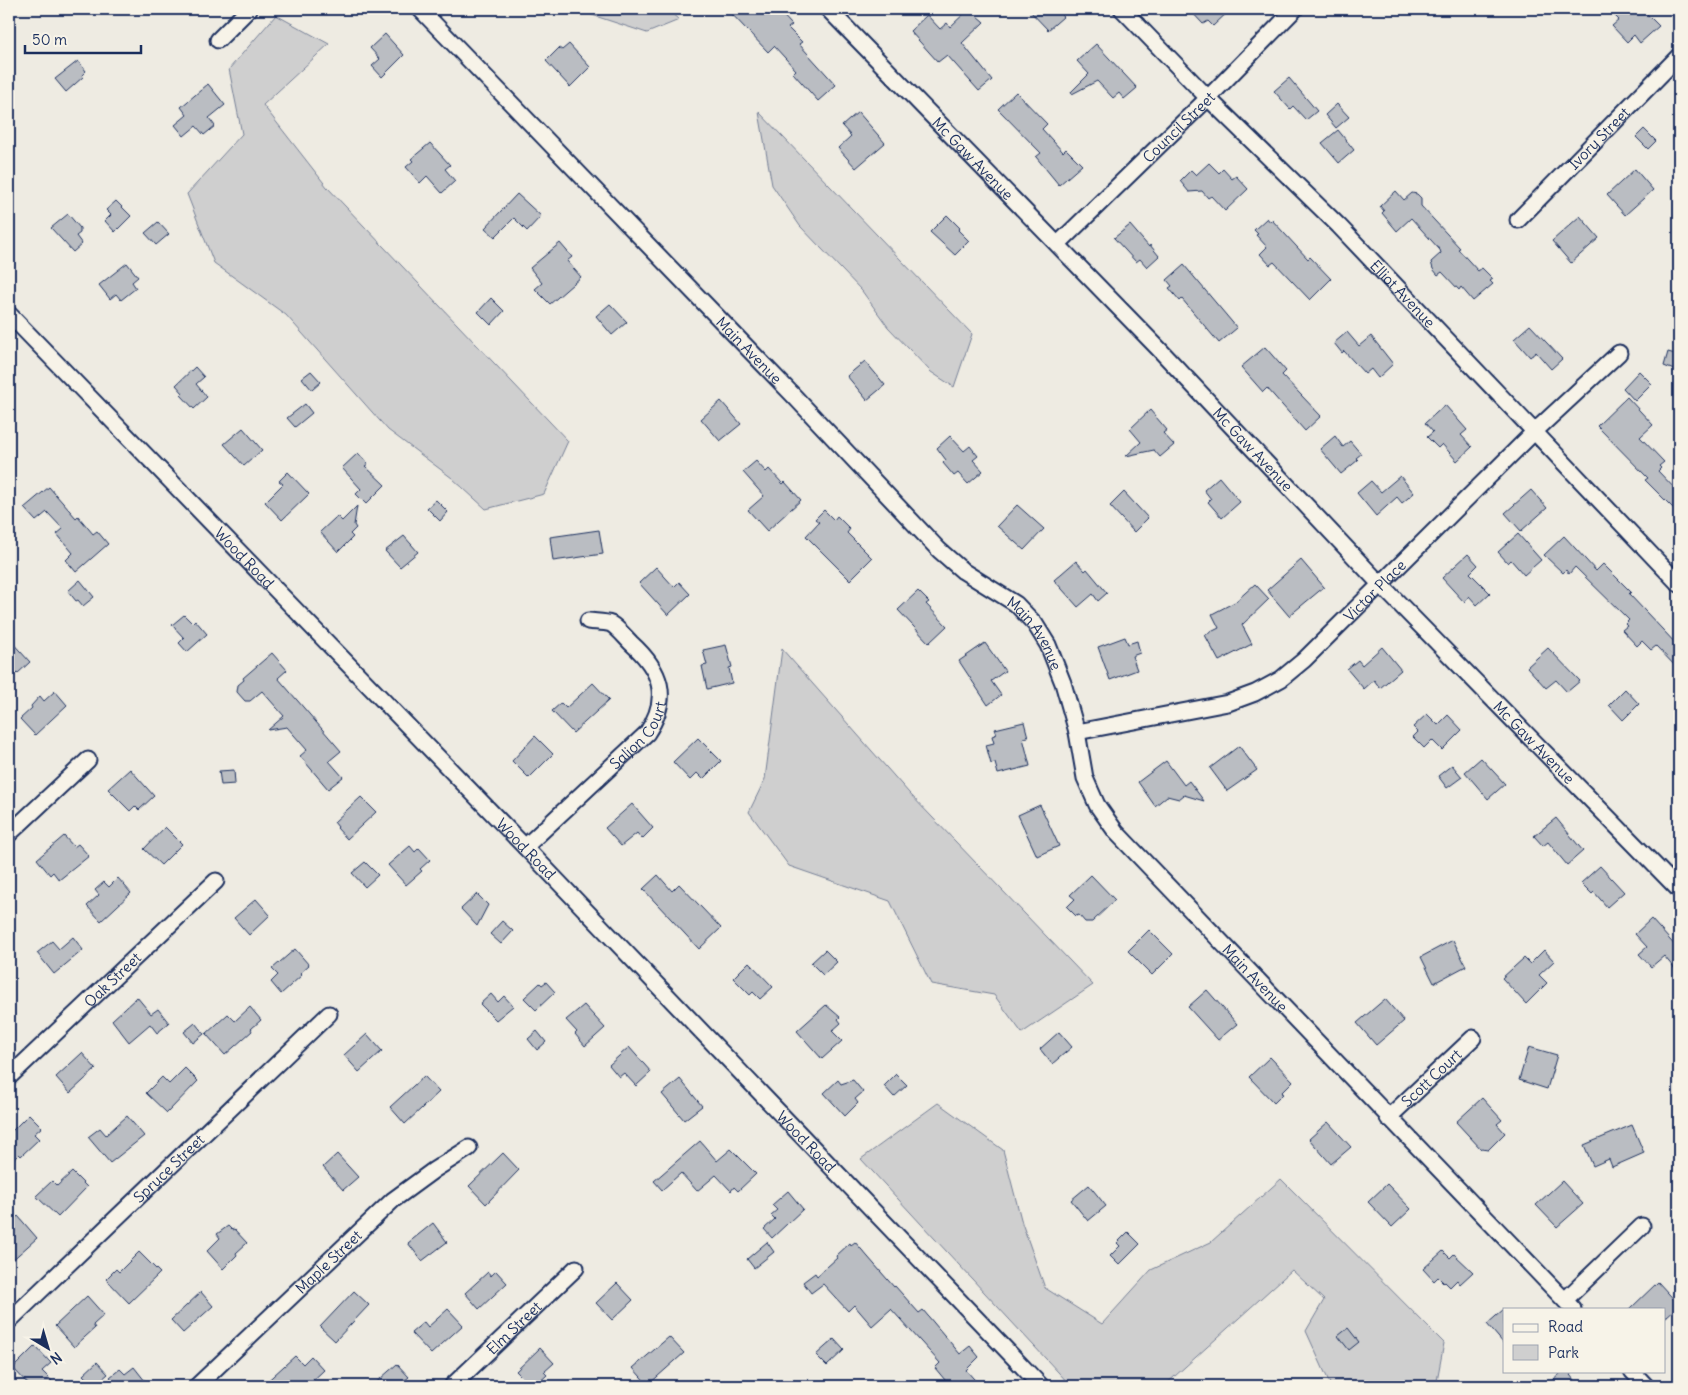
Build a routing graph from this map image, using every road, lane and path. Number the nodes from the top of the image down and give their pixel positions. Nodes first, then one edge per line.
1 (249, 9) edge
2 (420, 9) edge
3 (828, 9) edge
4 (1122, 9) edge
5 (1296, 9) edge
6 (218, 40) dead end
7 (1679, 56) edge
8 (1208, 98) junction
9 (1518, 220) dead end
10 (1058, 244) junction
11 (9, 314) edge
12 (1619, 353) dead end
13 (1534, 432) junction
14 (1380, 584) junction
15 (1679, 584) edge
16 (588, 621) dead end
17 (1077, 732) junction
18 (88, 760) dead end
19 (9, 834) edge
20 (524, 847) junction
21 (216, 881) dead end
22 (1679, 890) edge
23 (329, 1014) dead end
24 (1473, 1038) dead end
25 (9, 1077) edge
26 (1388, 1118) junction
27 (469, 1148) dead end
28 (1642, 1226) dead end
29 (576, 1268) dead end
30 (1569, 1304) edge
31 (9, 1321) edge
32 (1633, 1372) edge
33 (197, 1386) edge
34 (452, 1386) edge
35 (1041, 1386) edge
36 (1646, 1386) edge

1 - 6 street
2 - 17 street, Main Avenue
3 - 10 street, Mc Gaw Avenue
4 - 8 street, Elliot Avenue
5 - 8 street, Council Street
7 - 9 street, Ivory Street
8 - 10 street, Council Street
8 - 13 street, Elliot Avenue
10 - 14 street, Mc Gaw Avenue
11 - 20 street, Wood Road
12 - 13 street, Victor Place
13 - 14 street, Victor Place
13 - 15 street, Elliot Avenue
14 - 17 street, Victor Place
14 - 22 street, Mc Gaw Avenue
16 - 20 street, Saljon Court
17 - 26 street, Main Avenue
18 - 19 street
20 - 35 street, Wood Road
21 - 25 street, Oak Street
23 - 31 street, Spruce Street
24 - 26 street, Scott Court
26 - 30 street, Main Avenue
27 - 33 street, Maple Street
28 - 30 street
29 - 34 street, Elm Street
32 - 36 street

